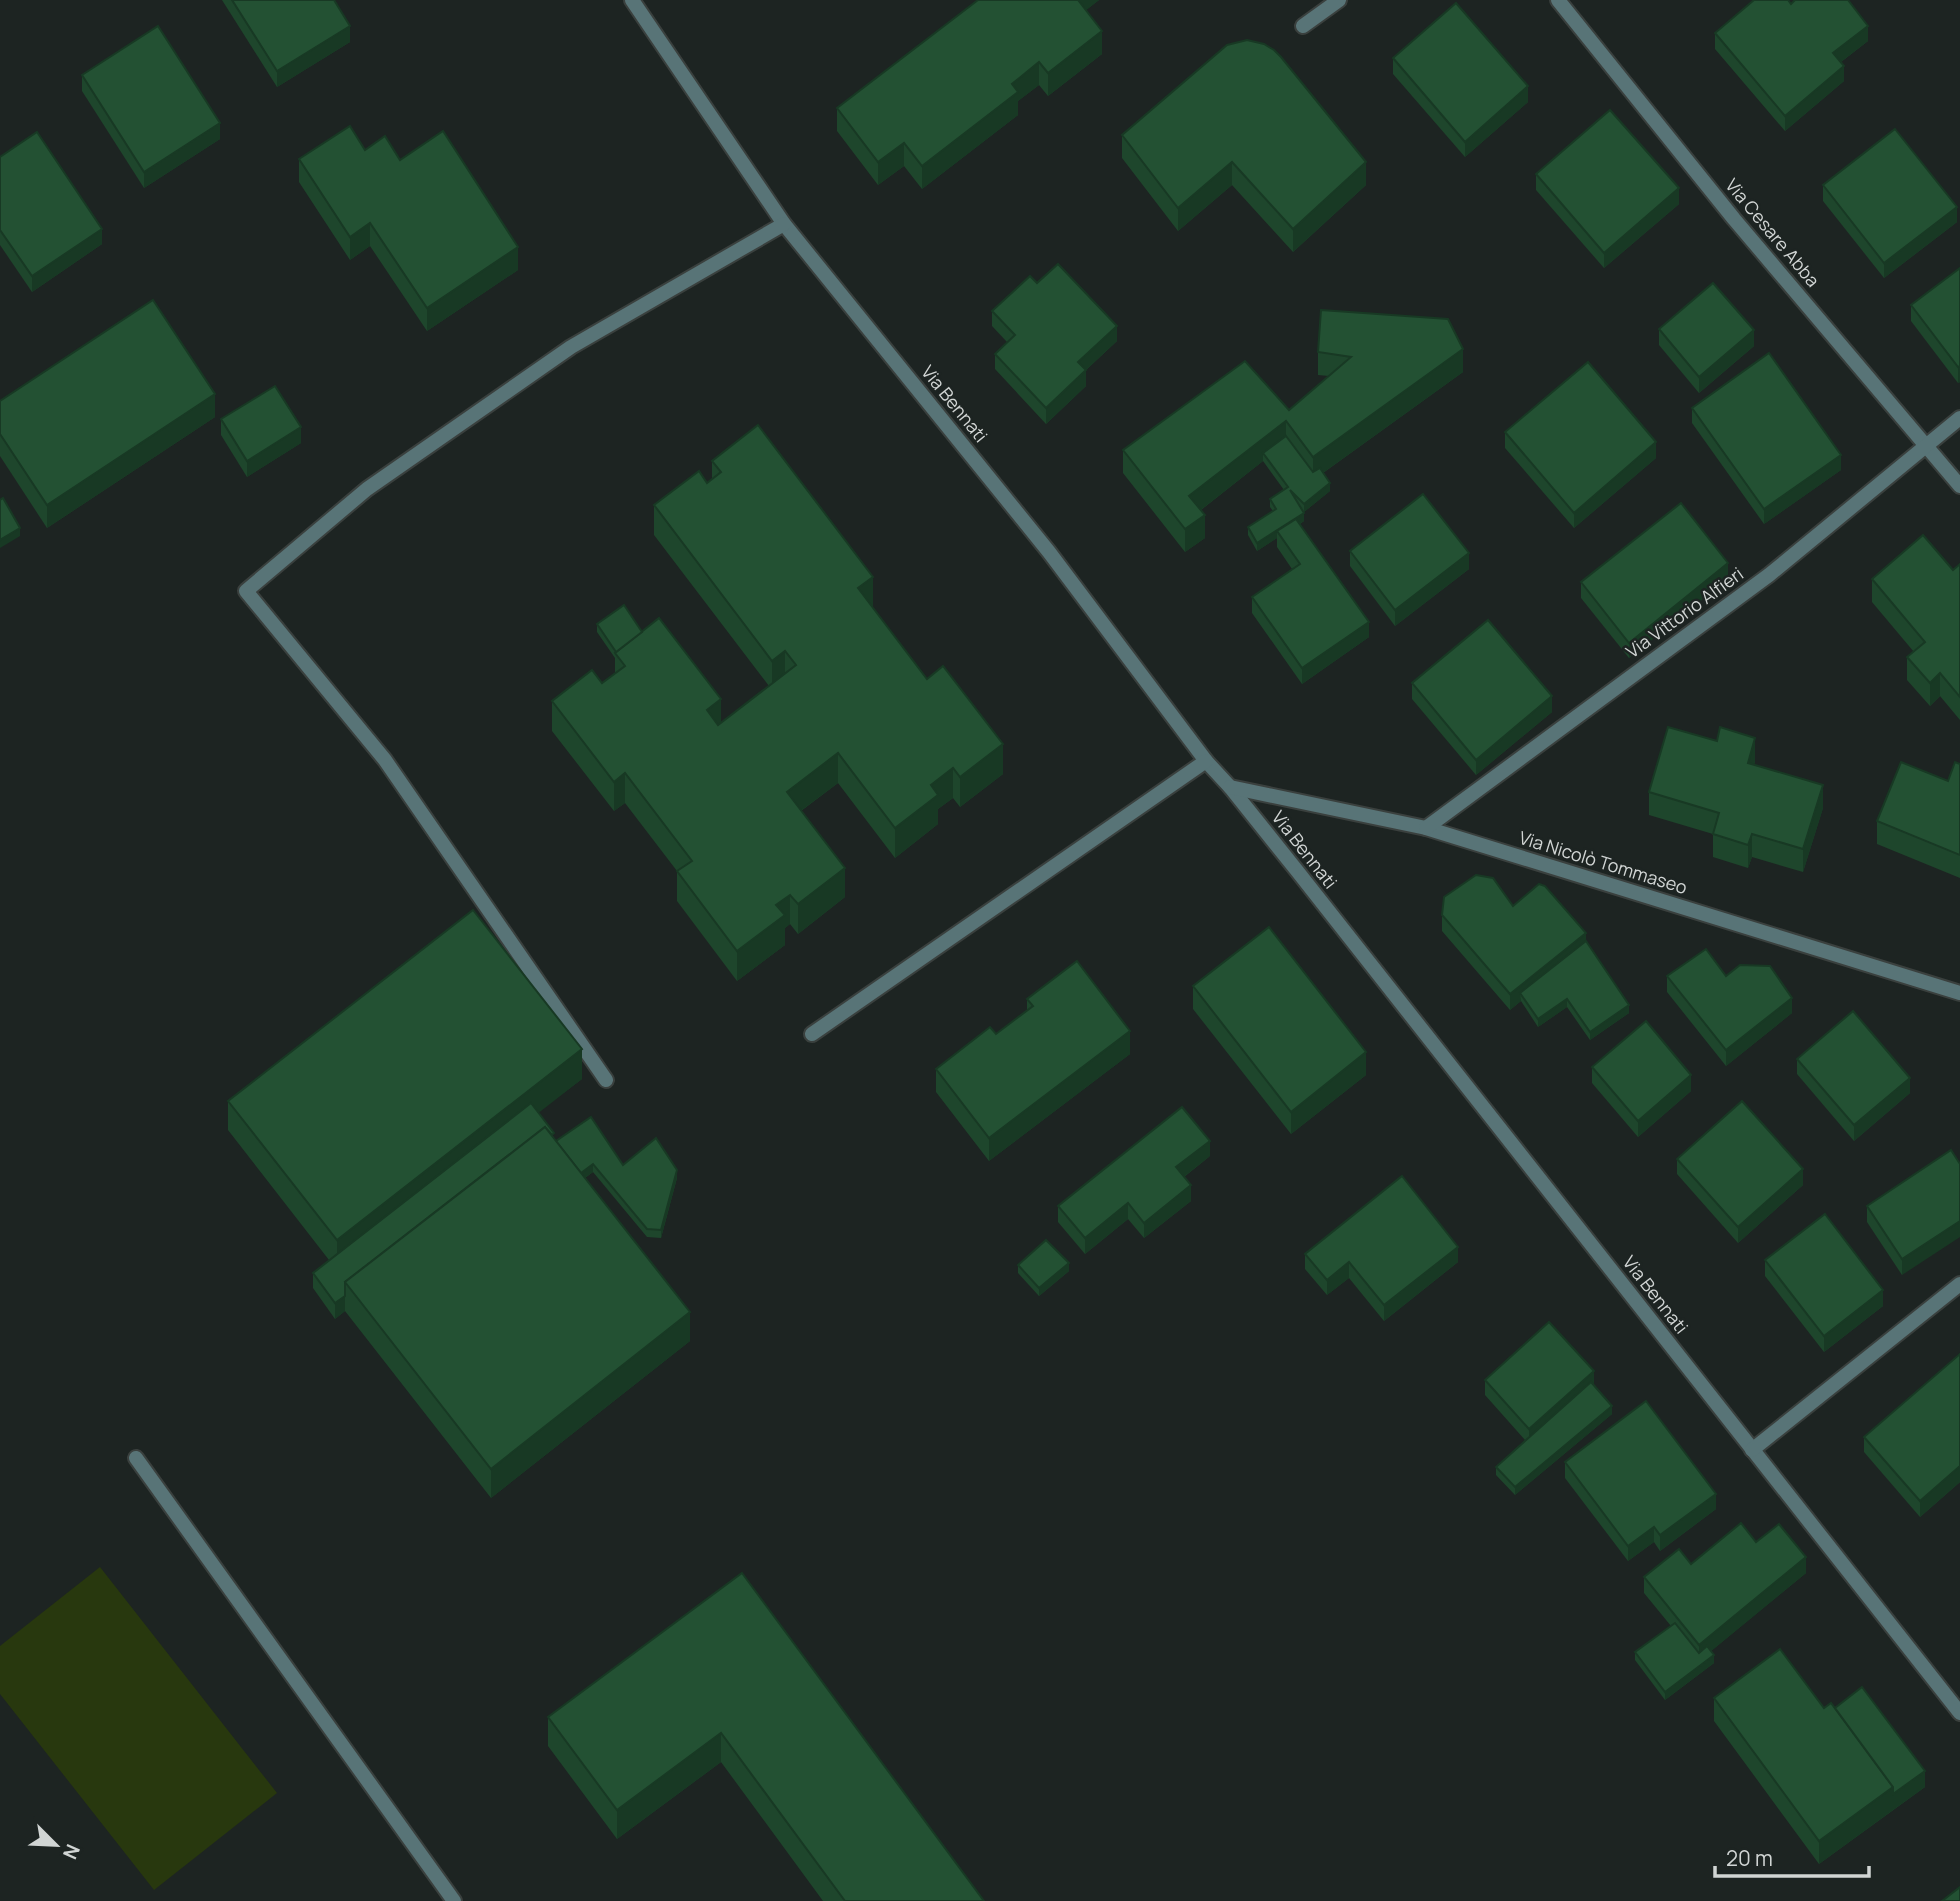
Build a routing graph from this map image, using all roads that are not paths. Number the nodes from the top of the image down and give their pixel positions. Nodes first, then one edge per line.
1 (632, 0) edge
2 (1339, 0) edge
3 (1558, 0) edge
4 (1303, 26) dead end
5 (785, 224) junction
6 (1960, 418) edge
7 (1926, 446) junction
8 (1960, 486) edge
9 (1206, 761) junction
10 (1230, 787) junction
11 (1426, 828) junction
12 (1960, 993) edge
13 (812, 1034) dead end
14 (606, 1080) dead end
15 (1960, 1284) edge
16 (1752, 1450) junction
17 (136, 1458) dead end
18 (1960, 1713) edge
19 (454, 1901) edge

1 - 5 street, Via Bennati
2 - 4 street
3 - 7 street, Via Cesare Abba
5 - 9 street, Via Bennati
5 - 14 street
6 - 7 street, Via Vittorio Alfieri
7 - 8 street, Via Cesare Abba
7 - 11 street, Via Vittorio Alfieri
9 - 10 street, Via Bennati
9 - 13 street
10 - 11 street, Via Nicolò Tommaseo
10 - 16 street, Via Bennati
11 - 12 street, Via Nicolò Tommaseo
15 - 16 street
16 - 18 street, Via Bennati
17 - 19 street

